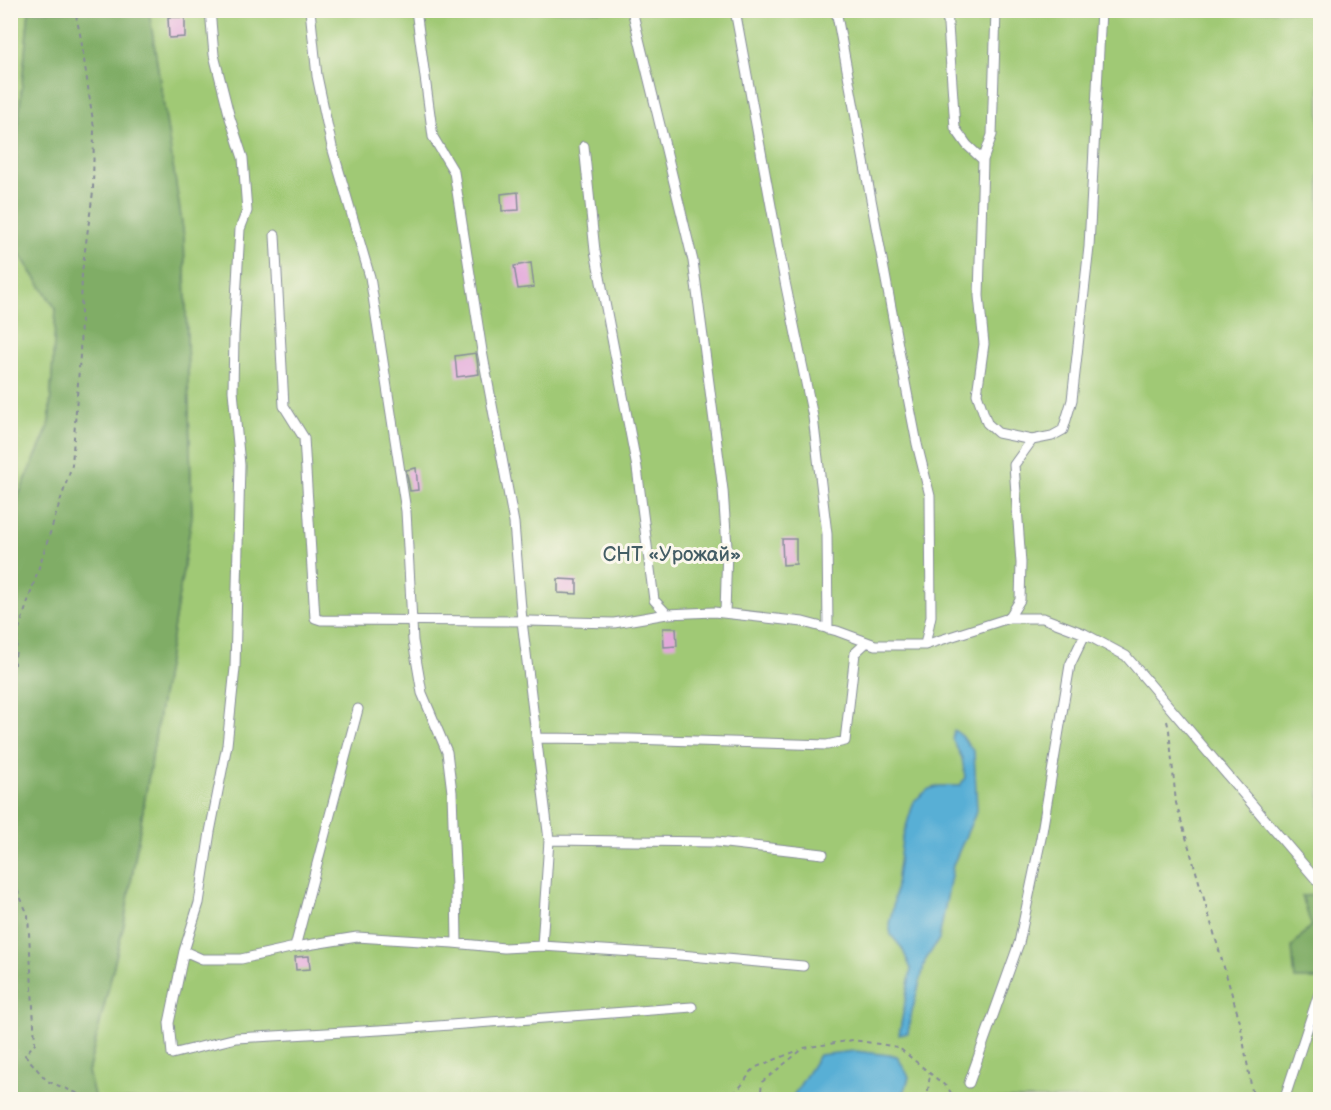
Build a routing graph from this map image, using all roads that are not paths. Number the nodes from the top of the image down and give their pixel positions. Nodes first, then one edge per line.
1 (210, 10) edge
2 (310, 10) edge
3 (416, 10) edge
4 (632, 10) edge
5 (735, 10) edge
6 (836, 10) edge
7 (946, 10) edge
8 (996, 10) edge
9 (1101, 10) edge
10 (584, 146) dead end
11 (983, 160) junction
12 (275, 234) dead end
13 (1032, 440) junction
14 (725, 613) junction
15 (667, 614) junction
16 (1008, 618) junction
17 (412, 621) junction
18 (522, 621) junction
19 (828, 629) junction
20 (1085, 634) junction
21 (867, 642) junction
22 (925, 645) junction
23 (358, 709) dead end
24 (536, 738) junction
25 (549, 840) junction
26 (823, 854) dead end
27 (1320, 884) edge
28 (457, 943) junction
29 (542, 946) junction
30 (295, 947) junction
31 (184, 951) junction
32 (802, 966) dead end
33 (1320, 990) edge
34 (692, 1007) dead end
35 (969, 1083) dead end
36 (1284, 1100) edge

1 - 31 street
2 - 17 street
3 - 18 street
4 - 14 street
5 - 19 street
6 - 22 street
7 - 11 street
8 - 11 street
9 - 13 street
10 - 15 street
11 - 13 street
12 - 17 street
13 - 16 street
14 - 15 street
14 - 19 street
15 - 18 street
16 - 20 street
16 - 22 street
17 - 18 street
17 - 28 street
18 - 24 street
19 - 21 street
20 - 27 street
20 - 35 street
21 - 22 street
21 - 24 street
23 - 30 street
24 - 25 street
25 - 26 street
25 - 29 street
28 - 29 street
28 - 30 street
29 - 32 street
30 - 31 street
31 - 34 street
33 - 36 street

